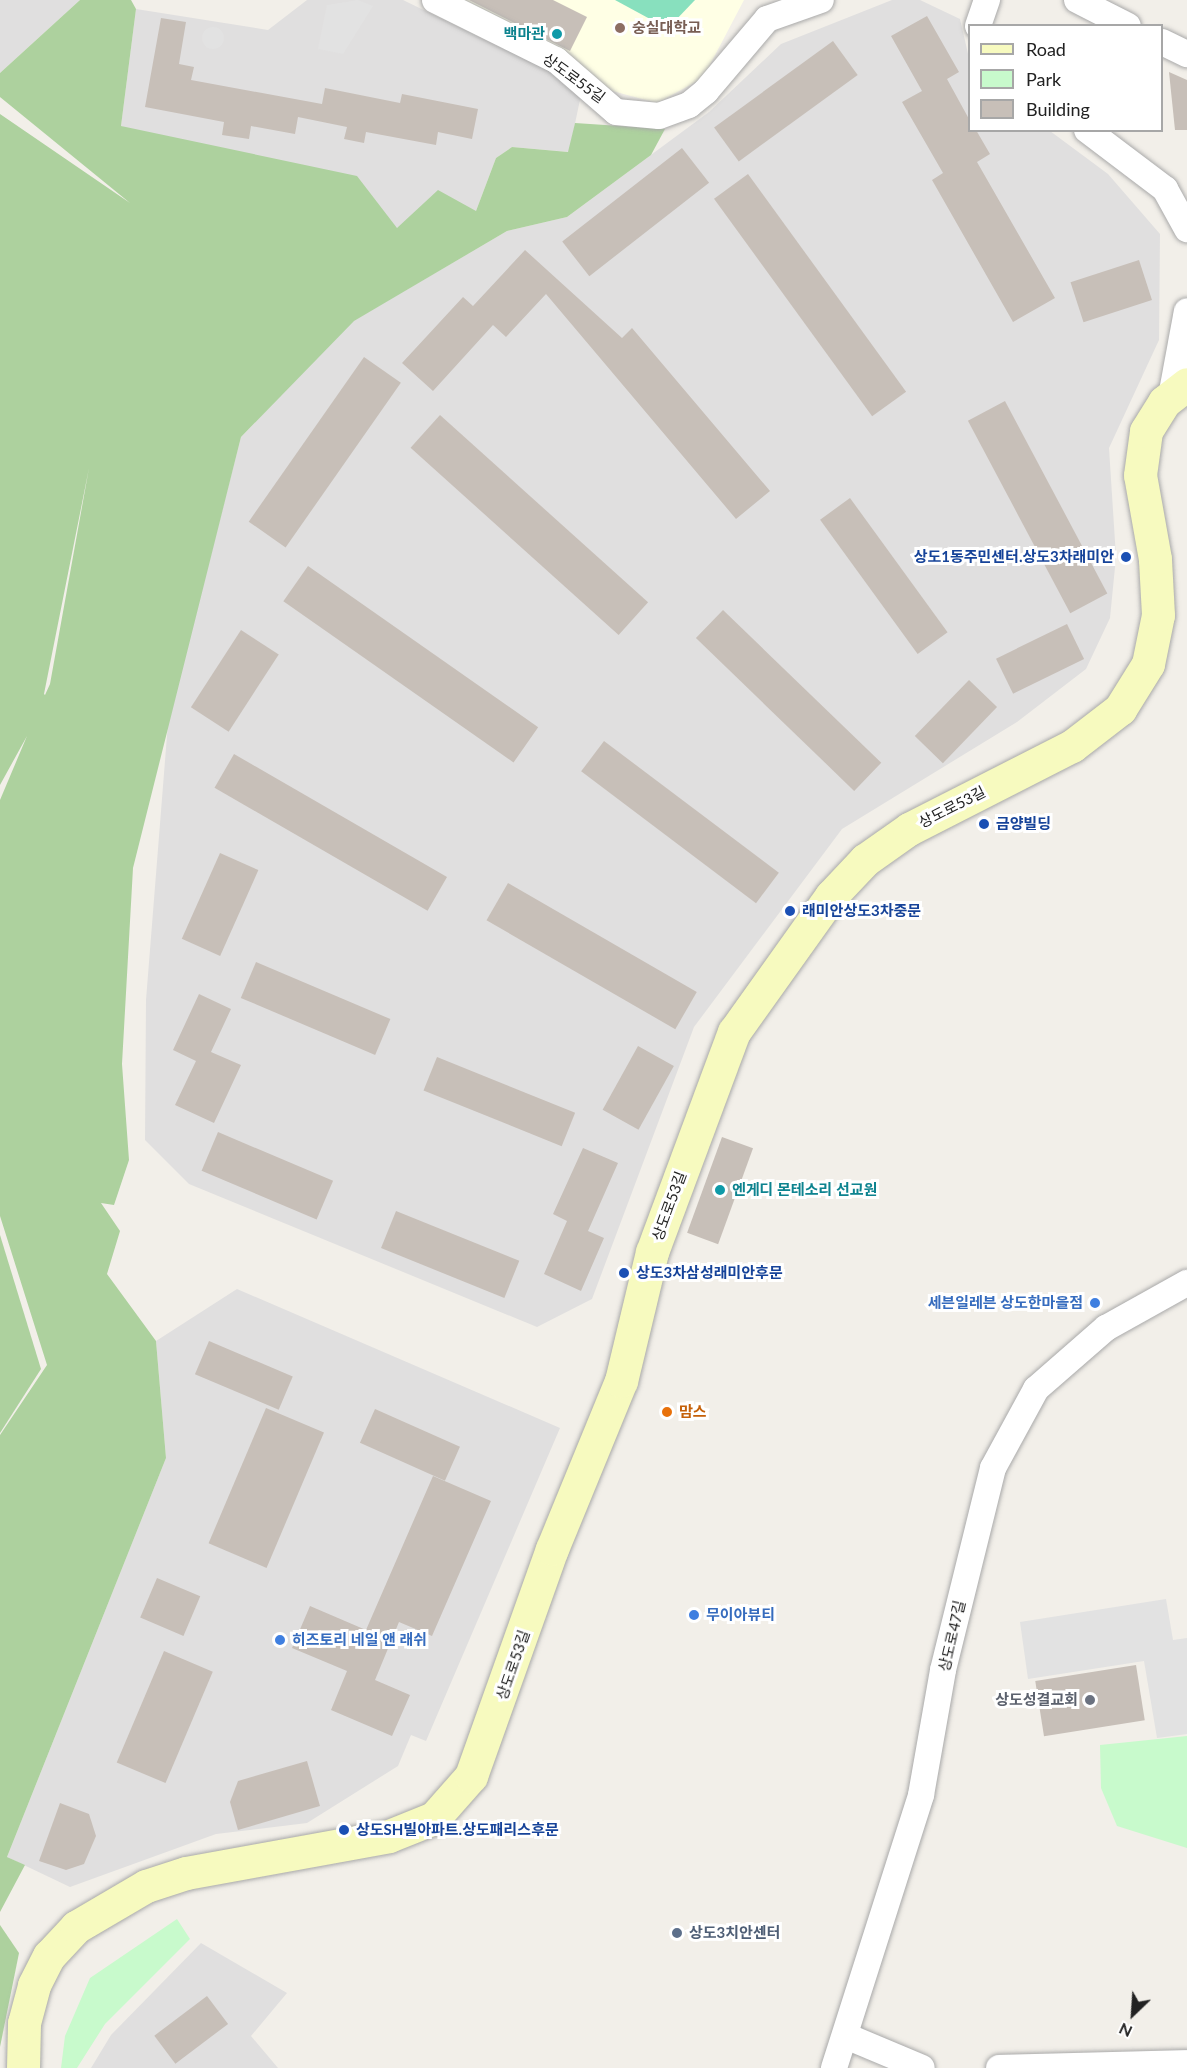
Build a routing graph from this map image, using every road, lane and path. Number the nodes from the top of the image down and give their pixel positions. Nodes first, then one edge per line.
1 (435, 0) edge
2 (821, 0) edge
3 (987, 0) edge
4 (1077, 0) edge
5 (979, 24) edge
6 (1124, 24) edge
7 (1163, 43) edge
8 (1187, 54) edge
9 (1090, 132) edge
10 (1187, 229) edge
11 (1187, 311) edge
12 (1179, 390) edge
13 (1187, 1283) edge
14 (846, 2036) junction
15 (1187, 2063) edge
16 (23, 2068) edge
17 (834, 2068) edge
18 (922, 2068) edge
19 (999, 2068) edge

1 - 2 street, 상도로55길
3 - 5 street
4 - 6 street
7 - 8 street
9 - 10 street
11 - 12 street
12 - 16 street, 상도로53길
13 - 14 street, 상도로47길
14 - 17 street, 상도로47길
14 - 18 street
15 - 19 street

